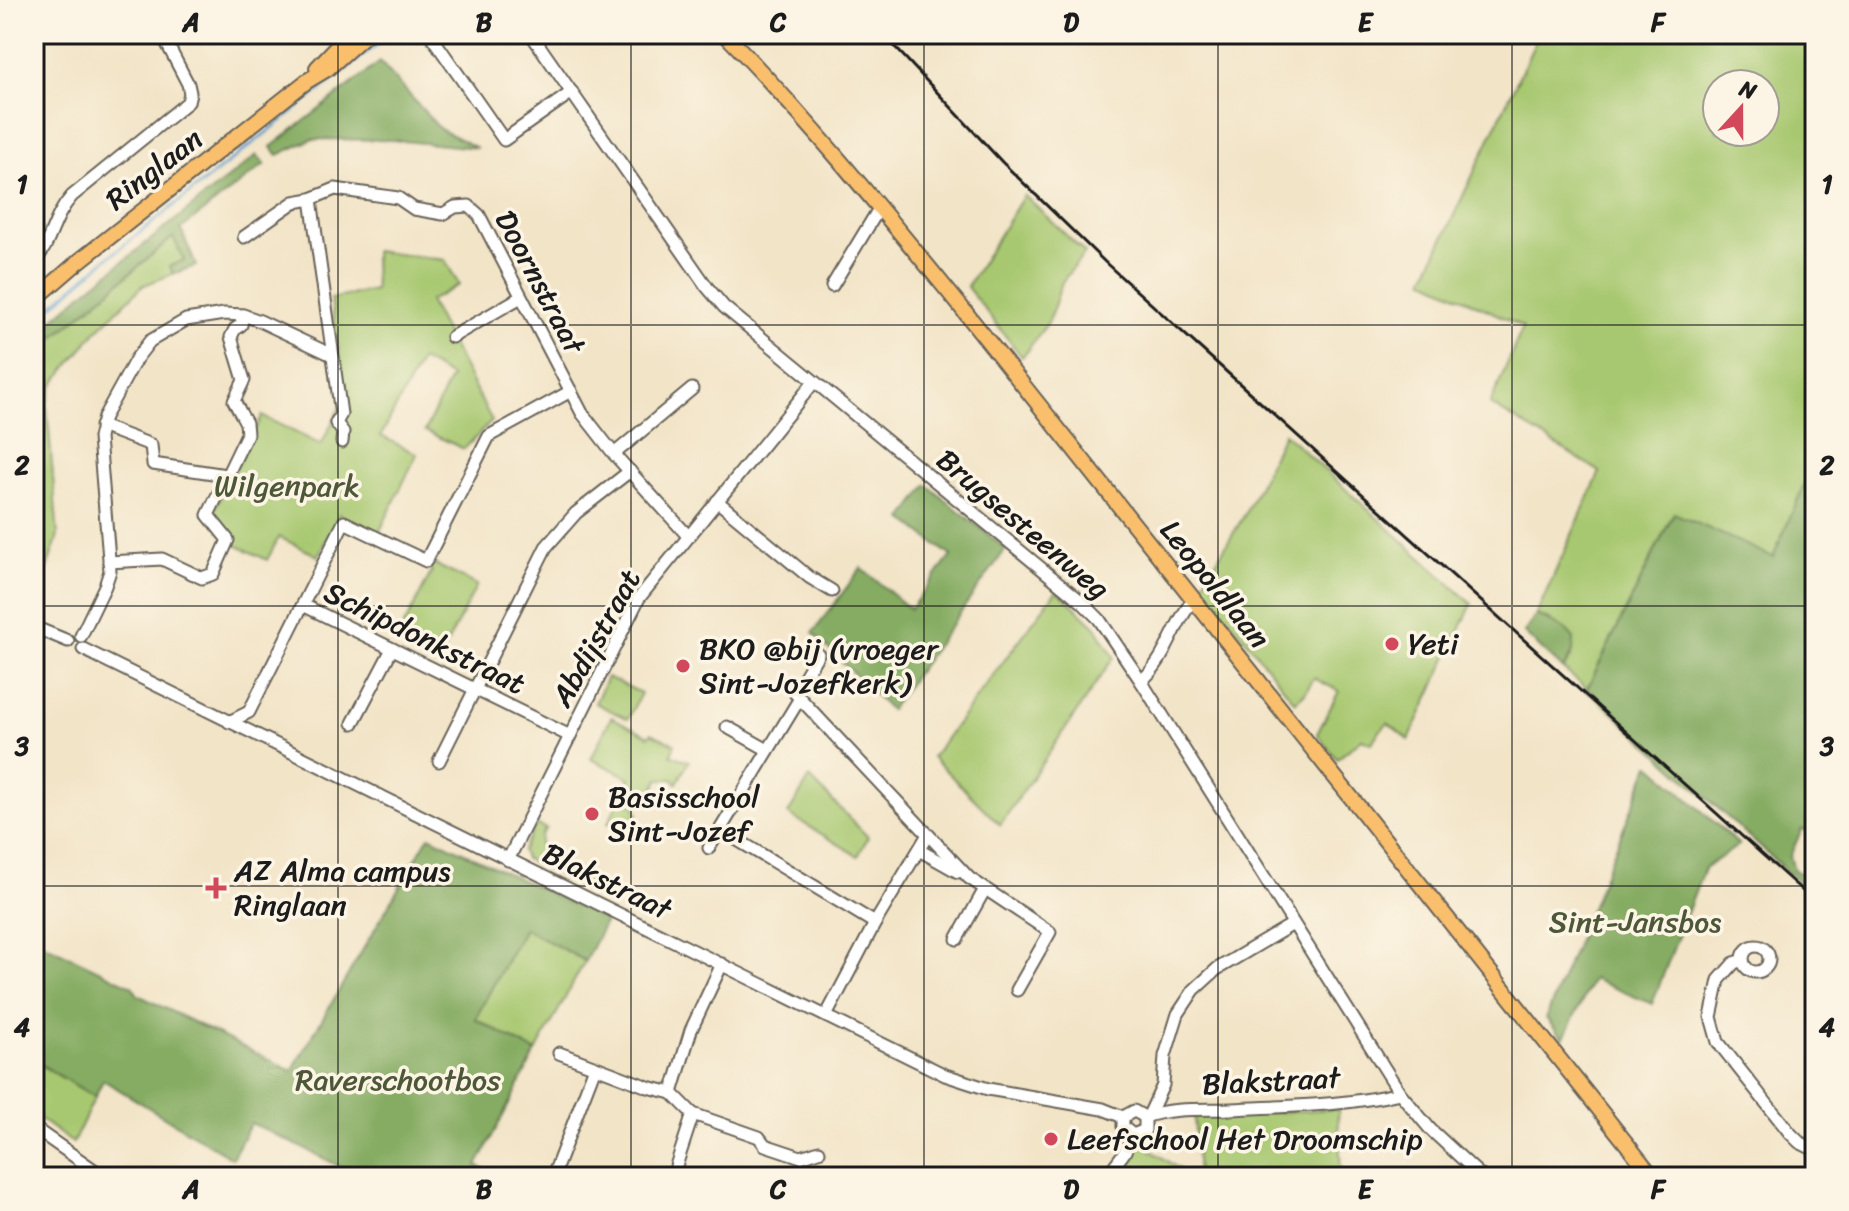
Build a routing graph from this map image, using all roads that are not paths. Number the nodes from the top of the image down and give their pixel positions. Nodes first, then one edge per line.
1 (162, 34) edge
2 (349, 34) edge
3 (366, 34) edge
4 (531, 34) edge
5 (725, 34) edge
6 (432, 37) dead end
7 (307, 81) junction
8 (572, 92) junction
9 (311, 199) junction
10 (880, 207) junction
11 (244, 237) dead end
12 (34, 262) edge
13 (832, 286) dead end
14 (521, 297) junction
15 (34, 300) edge
16 (243, 315) junction
17 (452, 337) dead end
18 (332, 355) junction
19 (814, 382) junction
20 (692, 389) dead end
21 (571, 391) junction
22 (101, 426) junction
23 (342, 442) dead end
24 (614, 454) junction
25 (630, 471) junction
26 (226, 475) junction
27 (717, 501) junction
28 (688, 536) junction
29 (109, 562) junction
30 (832, 591) dead end
31 (1193, 600) junction
32 (303, 605) junction
33 (34, 627) edge
34 (81, 636) junction
35 (68, 641) junction
36 (83, 649) junction
37 (392, 649) junction
38 (818, 654) dead end
39 (1141, 681) junction
40 (474, 689) junction
41 (800, 698) junction
42 (249, 712) junction
43 (229, 722) junction
44 (353, 723) dead end
45 (727, 727) dead end
46 (252, 733) junction
47 (570, 736) junction
48 (768, 750) junction
49 (439, 761) dead end
50 (721, 830) junction
51 (927, 836) junction
52 (709, 848) dead end
53 (919, 850) junction
54 (508, 860) junction
55 (969, 878) junction
56 (985, 889) junction
57 (875, 923) junction
58 (1293, 924) junction
59 (957, 939) dead end
60 (1743, 960) dead end
61 (722, 964) junction
62 (1017, 990) dead end
63 (826, 1016) junction
64 (559, 1053) dead end
65 (595, 1067) junction
66 (672, 1093) junction
67 (1400, 1093) junction
68 (693, 1114) junction
69 (1147, 1116) junction
70 (1123, 1117) junction
71 (34, 1128) edge
72 (1133, 1135) junction
73 (1815, 1150) edge
74 (819, 1151) dead end
75 (676, 1166) dead end
76 (555, 1171) dead end
77 (104, 1177) edge
78 (1106, 1177) edge
79 (1482, 1177) edge
80 (1653, 1177) edge

1 - 12 street
2 - 7 main road, Ringlaan
3 - 7 main road, Ringlaan
4 - 8 street, Brugsesteenweg
5 - 10 main road, Leopoldlaan
6 - 8 street
7 - 15 main road, Ringlaan
8 - 19 street, Brugsesteenweg
9 - 11 street, Doornstraat
9 - 14 street, Doornstraat
9 - 18 street
10 - 13 street
10 - 31 main road, Leopoldlaan
14 - 17 street
14 - 21 street, Doornstraat
16 - 18 street
16 - 22 street
16 - 26 street
18 - 23 street
19 - 27 street, Abdijstraat
19 - 39 street, Brugsesteenweg
20 - 24 street
21 - 24 street, Doornstraat
21 - 32 street
22 - 26 street
22 - 29 street
24 - 25 street, Doornstraat
25 - 28 street, Doornstraat
25 - 40 street
26 - 29 street
27 - 28 street, Abdijstraat
27 - 30 street
28 - 47 street, Abdijstraat
29 - 34 street
31 - 39 street
31 - 80 main road, Leopoldlaan
32 - 37 street, Schipdonkstraat
32 - 42 street
33 - 35 street
34 - 35 street
34 - 36 street
35 - 36 street
36 - 43 street, Blakstraat
37 - 40 street, Schipdonkstraat
37 - 44 street
38 - 41 street
39 - 58 street, Brugsesteenweg
40 - 47 street, Schipdonkstraat
40 - 49 street
41 - 48 street
41 - 51 street
42 - 43 street
42 - 46 street
43 - 46 street, Blakstraat
45 - 48 street
46 - 54 street, Blakstraat
47 - 54 street, Abdijstraat
48 - 50 street
50 - 52 street
50 - 57 street
51 - 53 street
51 - 55 street
53 - 55 street
53 - 57 street
54 - 61 street, Blakstraat
55 - 56 street
56 - 59 street
56 - 62 street
57 - 63 street
58 - 67 street, Brugsesteenweg
58 - 69 street
60 - 73 street
61 - 63 street, Blakstraat
61 - 66 street
63 - 70 street, Blakstraat
64 - 65 street
65 - 66 street
65 - 76 street
66 - 68 street
67 - 69 street, Blakstraat
67 - 79 street, Brugsesteenweg
68 - 74 street
68 - 75 street
69 - 70 street
69 - 72 street
70 - 72 street
71 - 77 street
72 - 78 street

